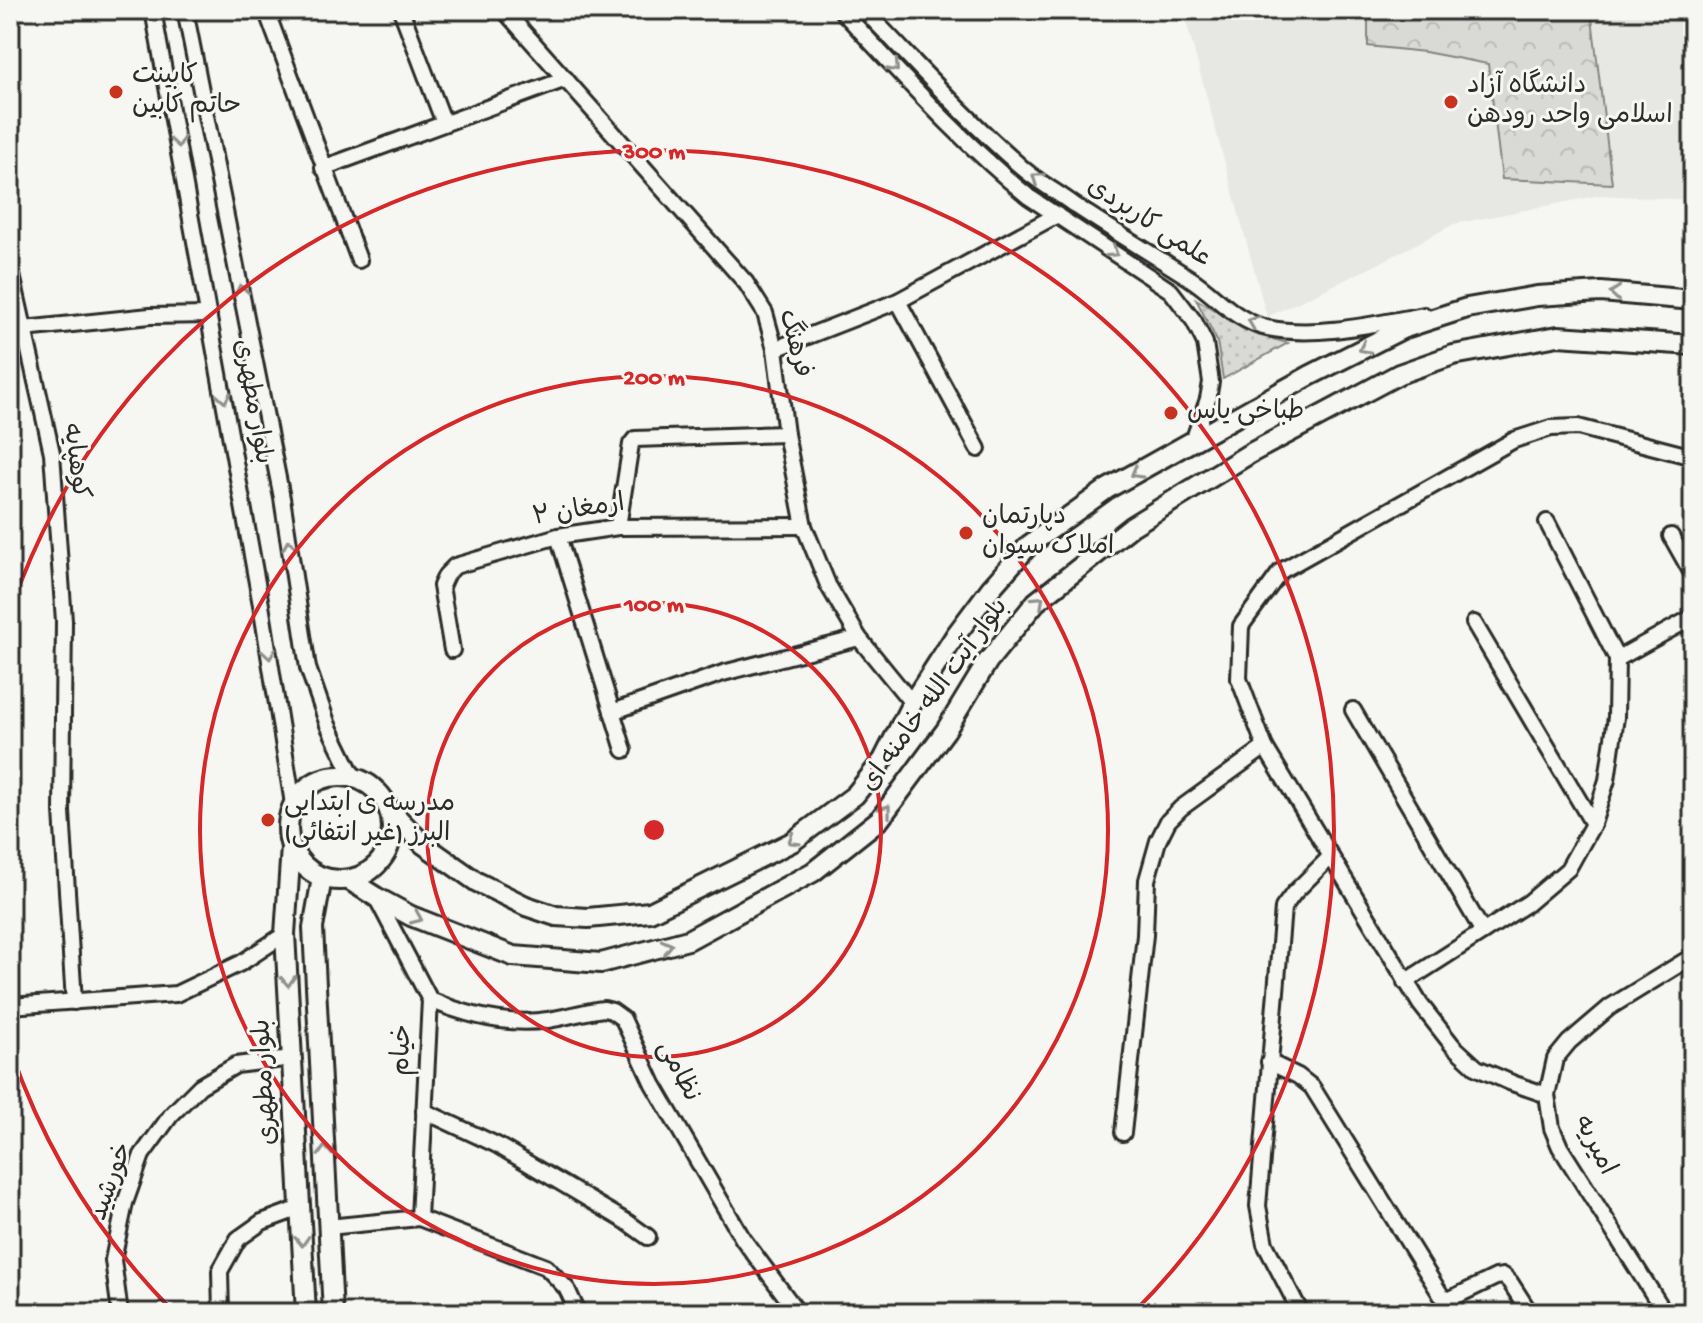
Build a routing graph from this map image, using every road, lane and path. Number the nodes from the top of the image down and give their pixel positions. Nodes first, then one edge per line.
1 (153, 10) edge
2 (185, 10) edge
3 (266, 10) edge
4 (401, 10) edge
5 (504, 10) edge
6 (841, 10) edge
7 (864, 10) edge
8 (566, 79) junction
9 (951, 99) junction
10 (939, 115) junction
11 (444, 123) junction
12 (323, 168) junction
13 (1057, 215) junction
14 (359, 260) dead end
15 (10, 266) edge
16 (1693, 300) edge
17 (898, 301) junction
18 (1467, 308) junction
19 (209, 315) junction
20 (24, 329) junction
21 (1693, 345) edge
22 (775, 349) junction
23 (786, 434) junction
24 (1193, 441) junction
25 (978, 449) dead end
26 (1693, 457) edge
27 (1547, 522) dead end
28 (804, 526) junction
29 (618, 527) junction
30 (558, 536) junction
31 (1671, 536) dead end
32 (1693, 575) edge
33 (1693, 617) edge
34 (1474, 623) dead end
35 (859, 638) junction
36 (452, 650) dead end
37 (1617, 659) junction
38 (912, 703) junction
39 (1353, 710) dead end
40 (612, 712) junction
41 (1265, 747) junction
42 (624, 750) dead end
43 (357, 779) junction
44 (293, 804) junction
45 (388, 808) junction
46 (1593, 824) junction
47 (291, 847) junction
48 (1330, 857) junction
49 (322, 878) junction
50 (349, 880) junction
51 (376, 897) junction
52 (1483, 932) junction
53 (285, 934) junction
54 (1693, 956) edge
55 (1405, 982) junction
56 (430, 1000) junction
57 (74, 1002) junction
58 (10, 1006) edge
59 (292, 1058) junction
60 (1269, 1062) junction
61 (1547, 1095) junction
62 (424, 1111) junction
63 (1123, 1133) dead end
64 (300, 1208) junction
65 (419, 1218) junction
66 (328, 1227) junction
67 (648, 1237) dead end
68 (120, 1313) edge
69 (221, 1313) edge
70 (306, 1313) edge
71 (333, 1313) edge
72 (578, 1313) edge
73 (798, 1313) edge
74 (1301, 1313) edge
75 (1530, 1313) edge
76 (1665, 1313) edge

1 -> 19 street, بلوار مطهری
43 -> 2 street, بلوار مطهری
3 - 12 street
4 - 11 street
5 - 8 street, فرهنگ
6 -> 10 street, علمی کاربردی
7 - 9 street, علمی کاربردی
8 - 11 street
8 - 22 street, فرهنگ
9 - 10 street
18 -> 9 street, علمی کاربردی
10 - 13 street, علمی کاربردی
11 - 12 street
12 - 14 street
13 - 17 street
13 -> 24 street, علمی کاربردی
15 - 20 street, کوهپایه
16 -> 18 main road, بلوار آیت الله خامنه ای
17 - 22 street
17 - 25 street
18 -> 24 main road, بلوار آیت الله خامنه ای
19 - 20 street
19 -> 44 street, بلوار مطهری
20 - 57 street, کوهپایه
51 -> 21 main road, بلوار آیت الله خامنه ای
22 - 23 street, فرهنگ
23 - 28 street, فرهنگ
23 - 29 street
24 -> 38 main road, بلوار آیت الله خامنه ای
26 - 41 street
27 - 37 street
28 - 29 street, ارمغان ۲
28 - 35 street, فرهنگ
29 - 30 street, ارمغان ۲
30 - 36 street, ارمغان ۲
30 - 40 street
31 - 32 street
33 - 37 street
34 - 46 street
35 - 38 street, فرهنگ
35 - 40 street
37 - 46 street
38 -> 45 main road, بلوار آیت الله خامنه ای
39 - 52 street
40 - 42 street
41 - 48 street
41 - 63 street
43 - 44 main road
43 - 45 main road
44 - 47 main road
45 - 50 main road
46 - 52 street
47 - 49 main road
47 - 53 main road, بلوار مطهری
48 - 55 street
48 - 60 street
49 - 50 main road
66 -> 49 main road, بلوار مطهری
50 - 51 main road, بلوار آیت الله خامنه ای
51 - 56 street, خیام
52 - 55 street
53 - 57 street
53 -> 59 main road, بلوار مطهری
54 - 61 street, امیریه
55 - 61 street
56 - 62 street, خیام
56 - 73 street, نظامی
57 - 58 street
59 - 64 main road, بلوار مطهری
59 - 68 street, خورشید
60 - 74 street
60 - 75 street
61 - 76 street, امیریه
62 - 65 street, خیام
62 - 67 street
64 - 69 street
64 -> 70 main road, بلوار مطهری
65 - 66 street
65 - 72 street
66 - 71 main road, بلوار مطهری

